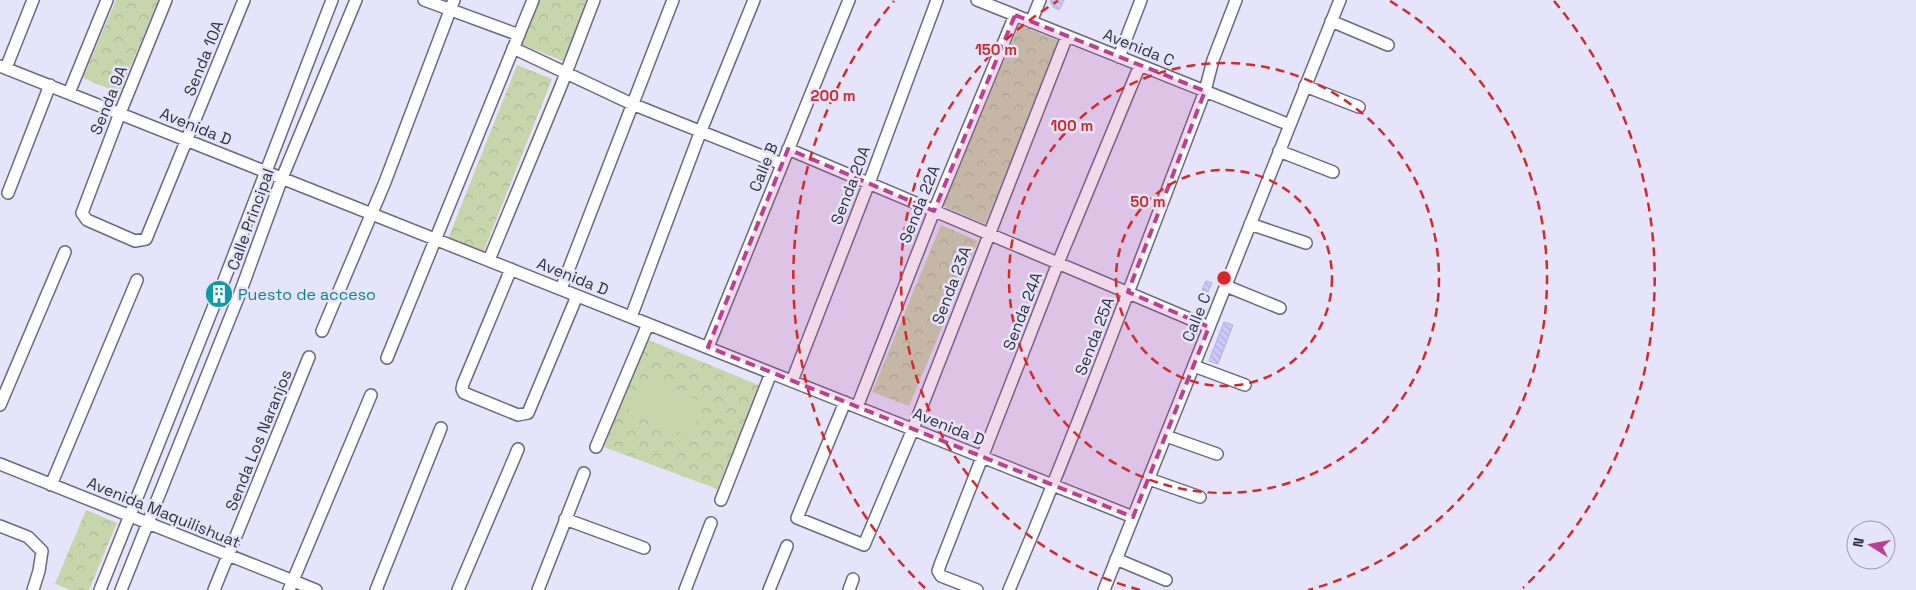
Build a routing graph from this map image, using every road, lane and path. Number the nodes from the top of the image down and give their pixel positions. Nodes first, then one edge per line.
1 (33, 0) edge
2 (107, 0) edge
3 (166, 0) edge
4 (244, 0) edge
5 (332, 0) edge
6 (356, 0) edge
7 (424, 0) edge
8 (533, 0) edge
9 (594, 0) edge
10 (674, 0) edge
11 (754, 0) edge
12 (850, 0) edge
13 (937, 0) edge
14 (976, 0) edge
15 (1040, 0) edge
16 (1141, 0) edge
17 (1236, 0) edge
18 (1340, 0) edge
19 (453, 5) edge
20 (1014, 15) junction
21 (1331, 21) junction
22 (1031, 22) junction
23 (519, 35) junction
24 (1066, 36) junction
25 (1388, 45) dead end
26 (513, 48) junction
27 (1119, 56) junction
28 (1140, 65) junction
29 (3, 67) edge
30 (565, 74) junction
31 (50, 86) junction
32 (1305, 86) junction
33 (1205, 91) junction
34 (69, 93) junction
35 (632, 104) junction
36 (1359, 107) dead end
37 (120, 113) junction
38 (1290, 125) junction
39 (700, 133) junction
40 (187, 140) junction
41 (788, 149) junction
42 (1279, 151) junction
43 (782, 164) junction
44 (266, 171) junction
45 (1333, 172) dead end
46 (282, 178) junction
47 (868, 183) junction
48 (8, 193) dead end
49 (934, 211) junction
50 (372, 214) junction
51 (1250, 224) junction
52 (989, 234) junction
53 (146, 239) joint
54 (436, 239) junction
55 (1306, 243) dead end
56 (65, 252) dead end
57 (488, 260) junction
58 (1058, 263) junction
59 (511, 269) junction
60 (137, 280) dead end
61 (223, 283) junction
62 (1226, 286) junction
63 (561, 289) junction
64 (241, 290) junction
65 (1128, 292) junction
66 (577, 296) junction
67 (1280, 308) dead end
68 (631, 317) junction
69 (648, 324) junction
70 (1209, 327) junction
71 (322, 331) dead end
72 (708, 347) junction
73 (309, 357) dead end
74 (387, 358) dead end
75 (1194, 366) junction
76 (771, 373) junction
77 (792, 381) junction
78 (1245, 385) dead end
79 (371, 395) dead end
80 (845, 402) junction
81 (0, 405) edge
82 (857, 407) junction
83 (441, 428) dead end
84 (913, 429) junction
85 (1166, 436) junction
86 (596, 447) dead end
87 (518, 449) dead end
88 (1217, 454) dead end
89 (982, 457) junction
90 (0, 464) edge
91 (584, 473) dead end
92 (1148, 479) junction
93 (51, 484) junction
94 (1054, 485) junction
95 (1200, 497) dead end
96 (721, 500) dead end
97 (131, 516) junction
98 (1133, 517) junction
99 (565, 519) junction
100 (148, 523) junction
101 (711, 523) dead end
102 (0, 526) edge
103 (787, 546) dead end
104 (644, 548) dead end
105 (228, 555) junction
106 (1116, 559) junction
107 (853, 579) dead end
108 (1166, 580) dead end
109 (290, 585) edge
110 (33, 590) edge
111 (100, 590) edge
112 (121, 590) edge
113 (214, 590) edge
114 (316, 590) edge
115 (376, 590) edge
116 (458, 590) edge
117 (538, 590) edge
118 (685, 590) edge
119 (769, 590) edge
120 (849, 590) edge
121 (977, 590) edge
122 (1009, 590) edge
123 (1104, 590) edge

1 - 29 street
2 - 34 street
3 - 37 street, Senda 9A
4 - 40 street, Senda 10A
5 - 44 street, Calle Principal
6 - 46 street, Calle Principal
7 - 19 street
8 - 23 street
9 - 30 street
10 - 35 street
11 - 39 street
12 - 41 street, Calle B
13 - 47 street, Senda 20A
14 - 20 street, Avenida C
15 - 22 street
16 - 27 street
17 - 33 street, Senda 25A
18 - 21 street, Calle C
19 - 23 street
19 - 50 street
20 - 22 street, Avenida C
20 - 49 street, Senda 22A
21 - 25 street
21 - 32 street, Calle C
22 - 24 street, Avenida C
23 - 26 street
24 - 27 street, Avenida C
24 - 52 street, Senda 23A
26 - 30 street
26 - 54 street
27 - 28 street, Avenida C
28 - 33 street, Avenida C
28 - 58 street, Senda 24A
29 - 31 street, Avenida D
30 - 35 street
30 - 57 street
31 - 34 street, Avenida D
31 - 48 street
32 - 36 street
32 - 38 street, Calle C
33 - 38 street, Avenida C
33 - 65 street, Senda 25A
34 - 37 street, Avenida D
35 - 39 street
35 - 63 street
37 - 40 street, Avenida D
37 - 53 street, Senda 9A
38 - 42 street, Calle C
39 - 43 street
39 - 68 street
40 - 44 street, Avenida D
40 - 53 street, Senda 10A
41 - 43 street, Calle B
41 - 47 street
42 - 45 street
42 - 51 street, Calle C
43 - 72 street, Calle B
44 - 46 street, Avenida D
44 - 61 street, Calle Principal
46 - 50 street, Avenida D
46 - 64 street, Calle Principal
47 - 49 street
47 - 77 street, Senda 20A
49 - 52 street
49 - 82 street, Senda 22A
50 - 54 street, Avenida D
50 - 71 street
51 - 55 street
51 - 62 street, Calle C
52 - 58 street
52 - 84 street, Senda 23A
54 - 57 street, Avenida D
54 - 74 street
56 - 81 street
57 - 59 street, Avenida D
58 - 65 street
58 - 89 street, Senda 24A
59 - 63 street, Avenida D
59 - 66 street
60 - 93 street
61 - 64 street
61 - 97 street, Calle Principal
62 - 67 street
62 - 70 street, Calle C
63 - 66 street, Avenida D
64 - 100 street, Calle Principal
65 - 70 street
65 - 94 street, Senda 25A
66 - 68 street, Avenida D
68 - 69 street, Avenida D
69 - 72 street, Avenida D
69 - 86 street
70 - 75 street, Calle C
72 - 76 street, Avenida D
73 - 105 street, Senda Los Naranjos
75 - 78 street
75 - 85 street, Calle C
76 - 77 street, Avenida D
76 - 96 street
77 - 80 street, Avenida D
79 - 109 street
80 - 82 street, Avenida D
80 - 84 street, Senda 23A
82 - 84 street, Avenida D
83 - 115 street
84 - 89 street, Avenida D
85 - 88 street
85 - 92 street, Calle C
87 - 116 street
89 - 94 street, Avenida D
89 - 121 street, Senda 24A
90 - 93 street, Avenida Maquilishuat
91 - 99 street
92 - 95 street
92 - 98 street, Calle C
93 - 97 street, Avenida Maquilishuat
94 - 98 street, Avenida D
94 - 122 street, Senda 25A
97 - 100 street, Avenida Maquilishuat
97 - 111 street, Calle Principal
98 - 106 street, Calle C
99 - 104 street
99 - 117 street
100 - 105 street, Avenida Maquilishuat
100 - 112 street, Calle Principal
101 - 118 street
102 - 110 street
103 - 119 street
105 - 109 street, Avenida Maquilishuat
105 - 113 street, Senda Los Naranjos
106 - 108 street
106 - 123 street, Calle C
107 - 120 street
109 - 114 street, Avenida Maquilishuat

